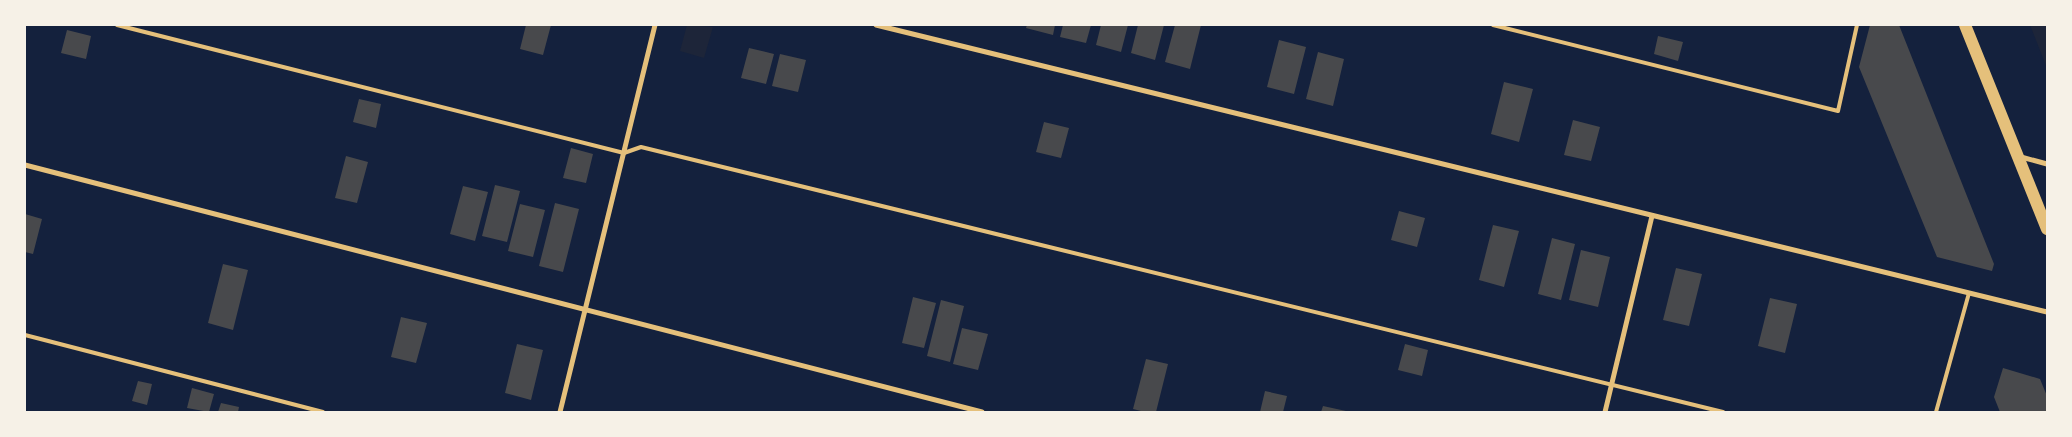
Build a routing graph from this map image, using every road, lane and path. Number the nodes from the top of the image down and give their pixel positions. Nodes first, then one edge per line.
1 (117, 25) edge
2 (655, 25) edge
3 (876, 25) edge
4 (1493, 25) edge
5 (1857, 25) edge
6 (1965, 25) edge
7 (624, 153) junction
8 (2018, 156) junction
9 (2047, 164) edge
10 (25, 165) edge
11 (1652, 216) junction
12 (2047, 229) edge
13 (1969, 293) junction
14 (585, 310) junction
15 (2047, 312) edge
16 (25, 335) edge
17 (1612, 384) junction
18 (323, 412) edge
19 (560, 412) edge
20 (982, 412) edge
21 (1605, 412) edge
22 (1723, 412) edge
23 (1936, 412) edge

1 - 7 lane
2 - 7 street
3 - 11 street
4 - 5 lane
6 - 8 main road
7 - 14 street
7 - 17 lane
8 - 9 street
8 - 12 main road
10 - 14 street
11 - 13 street
11 - 17 street
13 - 15 street
13 - 23 lane
14 - 19 street
14 - 20 street
16 - 18 lane
17 - 21 street
17 - 22 lane

